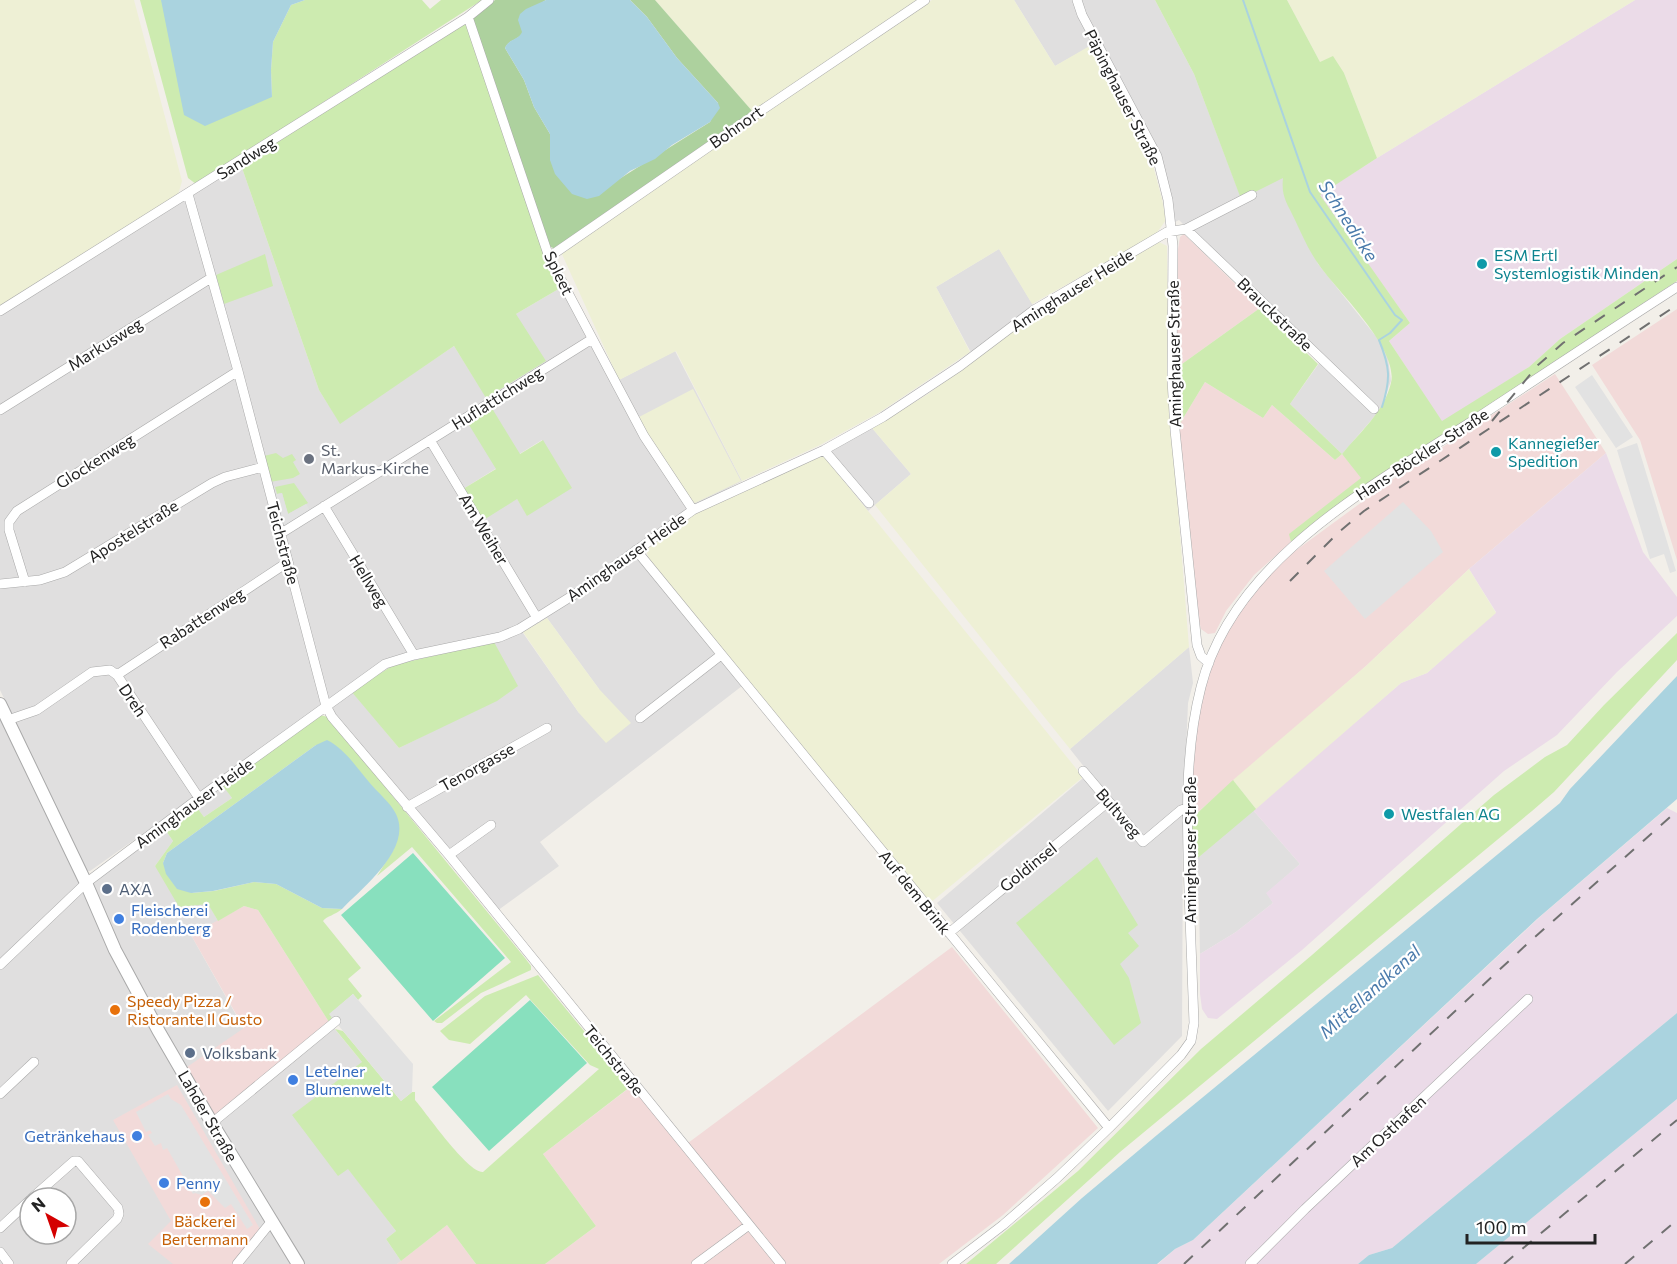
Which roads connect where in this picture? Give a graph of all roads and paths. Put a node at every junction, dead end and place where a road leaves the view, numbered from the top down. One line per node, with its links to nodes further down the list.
1 (489, 0): 4 (street, Sandweg)
2 (926, 0): 9 (street, Bohnort)
3 (1077, 0): 8 (street, Päpinghauser Straße)
4 (468, 17): 5 (street, Sandweg); 9 (street, Spleet)
5 (188, 194): 10 (street, Teichstraße); 12 (street, Sandweg)
6 (1252, 195): 7 (street)
7 (1186, 229): 8 (street); 15 (street, Brauckstraße)
8 (1172, 231): 18 (street, Aminghauser Heide); 31 (street, Aminghauser Straße)
9 (549, 257): 13 (street, Spleet)
10 (211, 278): 14 (street, Teichstraße); 16 (street, Markusweg)
11 (1677, 286): 31 (street, Hans-Böckler-Straße)
12 (0, 311)
13 (592, 339): 17 (street, Huflattichweg); 22 (street, Spleet)
14 (238, 371): 19 (street, Teichstraße); 26 (street, Glockenweg)
15 (1374, 409)
16 (0, 410)
17 (430, 440): 21 (street, Huflattichweg); 28 (street, Am Weiher)
18 (824, 450): 20 (street); 22 (street, Aminghauser Heide)
19 (263, 467): 23 (street, Teichstraße); 26 (street, Apostelstraße)
20 (868, 503)
21 (324, 506): 23 (street, Huflattichweg); 30 (street, Hellweg)
22 (693, 510): 24 (street, Aminghauser Heide)
23 (280, 534): 25 (street, Teichstraße)
24 (636, 550): 28 (street, Aminghauser Heide); 29 (street, Auf dem Brink)
25 (288, 562): 32 (street, Rabattenweg); 34 (street, Teichstraße)
26 (25, 582): 27 (street, Apostelstraße)
27 (0, 584)
28 (537, 618): 30 (street, Aminghauser Heide)
29 (721, 655): 35 (street); 46 (street, Auf dem Brink)
30 (414, 656): 34 (street, Aminghauser Heide)
31 (1209, 663): 42 (street, Aminghauser Straße)
32 (117, 675): 36 (street, Dreh); 39 (street, Dreh)
33 (0, 706): 36 (street, Lahder Straße)
34 (326, 706): 39 (street, Aminghauser Heide); 41 (street, Teichstraße)
35 (640, 718)
36 (8, 720): 45 (street, Lahder Straße)
37 (547, 728): 41 (street, Tenorgasse)
38 (1083, 771): 40 (street, Bultweg)
39 (199, 798): 45 (street, Aminghauser Heide)
40 (1108, 802): 42 (street, Bultweg); 46 (street, Goldinsel)
41 (407, 807): 44 (street, Teichstraße)
42 (1187, 808): 53 (street, Aminghauser Straße)
43 (491, 825): 44 (street)
44 (449, 855): 57 (street, Teichstraße)
45 (86, 883): 47 (street, Aminghauser Heide); 52 (street, Lahder Straße)
46 (948, 933): 53 (street, Auf dem Brink)
47 (0, 965)
48 (1528, 999): 67 (street, Am Osthafen)
49 (336, 1022): 52 (street)
50 (34, 1062): 51 (street)
51 (0, 1094)
52 (212, 1123): 56 (street, Lahder Straße)
53 (1109, 1128): 66 (street, Aminghauser Straße)
54 (46, 1186): 61 (street)
55 (18, 1211): 58 (street)
56 (271, 1222): 62 (street); 63 (street, Lahder Straße)
57 (749, 1225): 64 (street); 65 (street, Teichstraße)
58 (0, 1228)
59 (0, 1252): 60 (street)
60 (9, 1264)
61 (71, 1264)
62 (237, 1264)
63 (298, 1264)
64 (696, 1264)
65 (781, 1264)
66 (952, 1264)
67 (1250, 1264)

